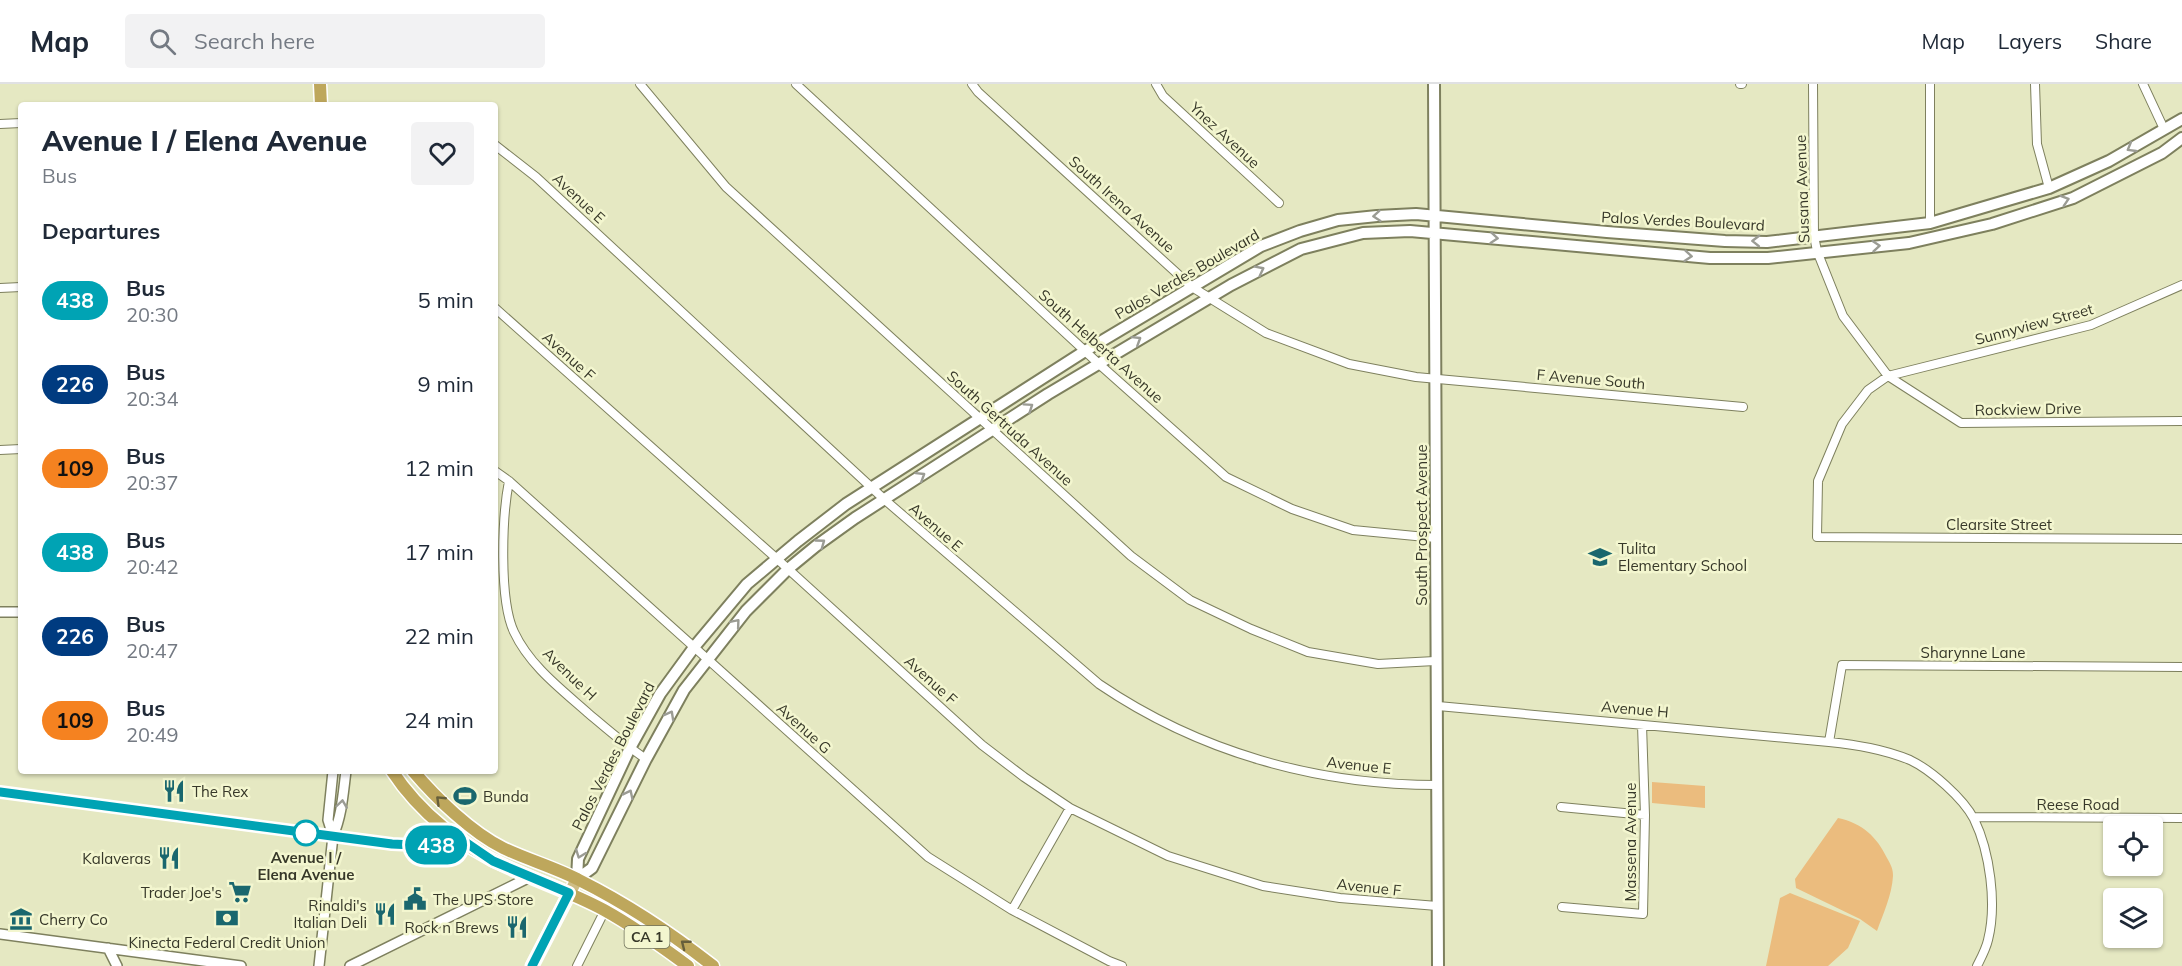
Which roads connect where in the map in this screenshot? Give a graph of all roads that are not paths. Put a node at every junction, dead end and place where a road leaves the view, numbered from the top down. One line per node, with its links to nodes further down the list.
1 (320, 84): 11 (highway)
2 (640, 84): 40 (street, South Gertruda Avenue)
3 (795, 84): 35 (street, South Helberta Avenue)
4 (972, 84): 31 (street, South Irena Avenue)
5 (1156, 84): 21 (street, Ynez Avenue)
6 (1434, 84): 23 (main road, South Prospect Avenue)
7 (1813, 84): 27 (street, Susana Avenue)
8 (1929, 84): 25 (street)
9 (2035, 84): 20 (street)
10 (2143, 84): 15 (street)
11 (321, 102)
12 (2182, 119): 15 (main road, Palos Verdes Boulevard)
13 (18, 123): 14 (street)
14 (0, 124)
15 (2164, 129): 18 (main road, Palos Verdes Boulevard, one-way to 18)
16 (2182, 138): 19 (main road, Palos Verdes Boulevard)
17 (498, 147): 47 (street, Avenue E)
18 (2109, 161): 19 (main road); 20 (main road, Palos Verdes Boulevard)
19 (2117, 175): 24 (main road, Palos Verdes Boulevard, one-way to 19)
20 (2049, 188): 22 (main road, Palos Verdes Boulevard)
21 (1279, 203)
22 (1992, 205): 24 (main road); 25 (main road, Palos Verdes Boulevard)
23 (1436, 216): 26 (main road, South Prospect Avenue); 27 (main road, Palos Verdes Boulevard, one-way to 23); 31 (main road, Palos Verdes Boulevard, one-way to 31)
24 (1998, 222): 28 (main road, Palos Verdes Boulevard, one-way to 24)
25 (1930, 223): 27 (main road, Palos Verdes Boulevard)
26 (1436, 232): 28 (main road, Palos Verdes Boulevard, one-way to 28); 33 (main road, Palos Verdes Boulevard, one-way to 26); 38 (main road, South Prospect Avenue)
27 (1814, 236): 28 (street, Susana Avenue)
28 (1817, 251): 37 (street, Susana Avenue)
29 (2182, 285): 37 (street, Sunnyview Street)
30 (18, 287): 32 (street)
31 (1192, 287): 33 (street, South Irena Avenue); 35 (main road, Palos Verdes Boulevard)
32 (0, 288)
33 (1208, 297): 36 (main road, Palos Verdes Boulevard, one-way to 33); 38 (street, South Irena Avenue)
34 (498, 311): 51 (street, Avenue F)
35 (1085, 351): 36 (street, South Helberta Avenue); 40 (main road, Palos Verdes Boulevard)
36 (1099, 364): 42 (main road, Palos Verdes Boulevard, one-way to 36); 49 (street, South Helberta Avenue)
37 (1888, 376): 41 (street, Rockview Drive); 50 (street, Clearsite Street)
38 (1436, 378): 39 (street, F Avenue South); 49 (main road, South Prospect Avenue)
39 (1743, 407)
40 (978, 418): 42 (street, South Gertruda Avenue); 47 (main road, Palos Verdes Boulevard)
41 (2182, 421)
42 (992, 431): 48 (main road, Palos Verdes Boulevard, one-way to 42); 57 (street, South Gertruda Avenue)
43 (18, 449): 44 (street)
44 (0, 450)
45 (498, 473): 46 (street, Avenue G)
46 (509, 482): 55 (street, Avenue G); 62 (street, Avenue H)
47 (872, 488): 48 (street, Avenue E); 51 (main road, Palos Verdes Boulevard)
48 (885, 500): 52 (main road, Palos Verdes Boulevard, one-way to 48); 68 (street, Avenue E)
49 (1436, 538): 57 (main road, South Prospect Avenue)
50 (2182, 538)
51 (777, 558): 52 (street, Avenue F); 55 (main road, Palos Verdes Boulevard)
52 (788, 569): 56 (main road, Palos Verdes Boulevard, one-way to 52); 71 (street, Avenue F)
53 (0, 612): 54 (street)
54 (18, 612)
55 (695, 646): 56 (street, Avenue G); 62 (main road, Palos Verdes Boulevard)
56 (707, 659): 63 (main road, Palos Verdes Boulevard, one-way to 56); 84 (street, Avenue G)
57 (1436, 661): 59 (main road, South Prospect Avenue)
58 (2182, 667): 61 (street, Sharynne Lane)
59 (1438, 706): 60 (street, Avenue H); 68 (main road, South Prospect Avenue)
60 (1642, 725): 61 (street, Avenue H); 72 (street, Massena Avenue)
61 (1829, 742): 73 (street, Avenue H)
62 (630, 748): 63 (street, Avenue H); 79 (main road, Palos Verdes Boulevard, one-way to 79)
63 (646, 759): 79 (main road, Palos Verdes Boulevard, one-way to 63)
64 (333, 774): 76 (street)
65 (346, 774): 76 (street, one-way to 65)
66 (394, 774): 75 (highway, CA 1)
67 (416, 774): 77 (highway, CA 1, one-way to 67)
68 (1437, 784): 81 (main road, South Prospect Avenue)
69 (0, 792): 76 (street)
70 (1561, 807): 72 (street)
71 (1070, 808): 81 (street, Avenue F); 84 (street)
72 (1645, 815): 82 (street, Massena Avenue)
73 (1973, 817): 74 (street, Reese Road); 97 (street, Avenue H)
74 (2182, 818)
75 (449, 831): 76 (street); 77 (highway); 78 (highway, CA 1)
76 (333, 836): 89 (street)
77 (492, 841): 79 (highway, CA 1)
78 (530, 877): 80 (highway, CA 1); 90 (street)
79 (578, 879): 80 (main road, Palos Verdes Boulevard); 94 (highway, CA 1, one-way to 79)
80 (569, 893): 83 (highway, CA 1); 91 (main road, Palos Verdes Boulevard)
81 (1437, 906): 96 (main road, South Prospect Avenue)
82 (1562, 907)
83 (605, 910): 92 (street); 93 (highway, CA 1)
84 (1012, 910): 95 (street, Avenue G)
85 (0, 934): 86 (street)
86 (108, 948): 87 (street); 88 (street)
87 (117, 966)
88 (241, 966)
89 (319, 966)
90 (351, 966)
91 (532, 966)
92 (577, 966)
93 (688, 966)
94 (713, 966)
95 (1122, 966)
96 (1438, 966)
97 (1977, 966)

